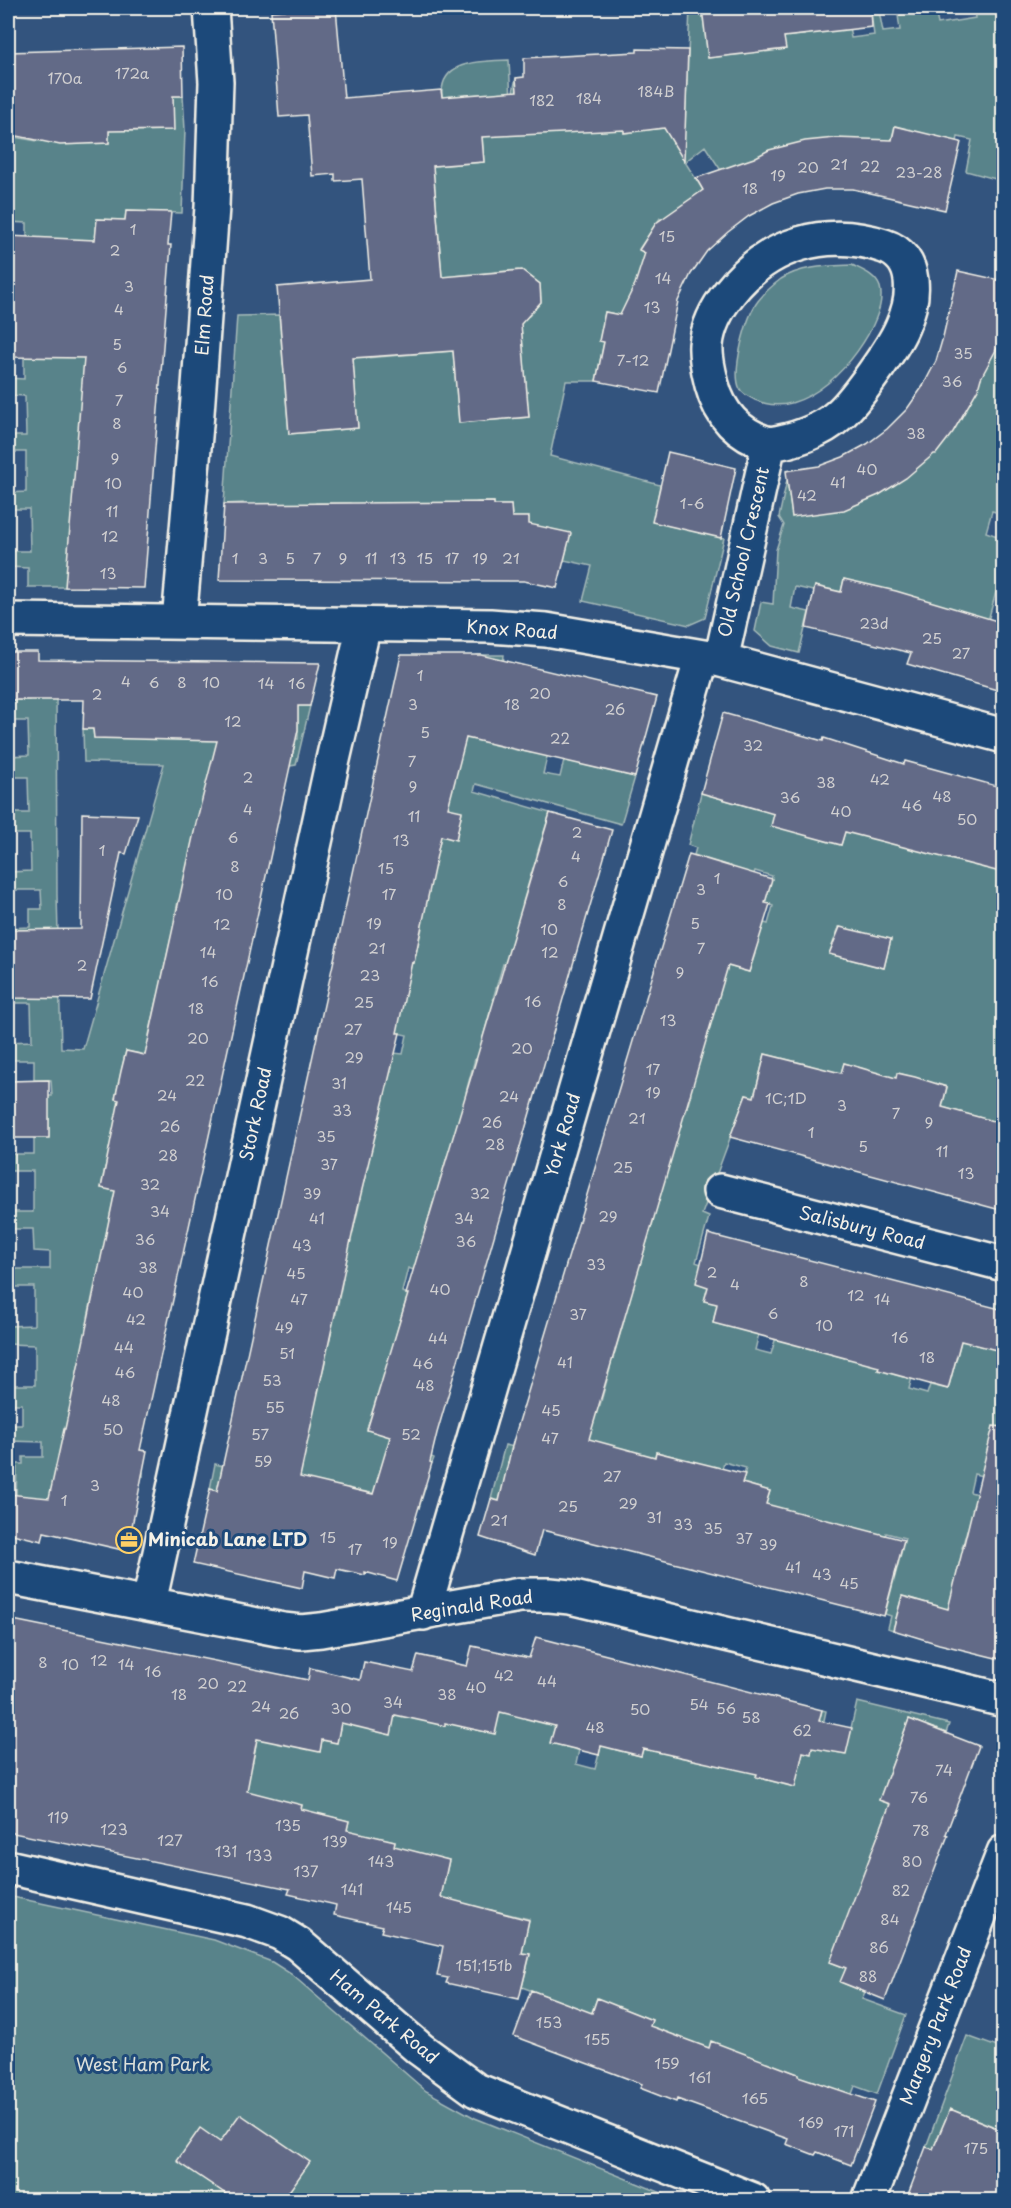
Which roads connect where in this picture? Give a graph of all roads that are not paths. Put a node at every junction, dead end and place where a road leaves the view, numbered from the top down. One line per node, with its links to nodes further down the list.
1 (211, 8): 4 (street, Elm Road)
2 (769, 444): 2 (street, Old School Crescent); 6 (street, Old School Crescent)
3 (8, 620): 4 (street, Knox Road)
4 (179, 622): 5 (street, Knox Road)
5 (364, 625): 6 (street, Knox Road); 11 (street, Stork Road)
6 (712, 659): 7 (street, Knox Road); 12 (street, York Road)
7 (1004, 736)
8 (720, 1191): 9 (street, Salisbury Road)
9 (1004, 1264)
10 (8, 1577): 11 (street, Reginald Road)
11 (149, 1603): 12 (street, Reginald Road)
12 (423, 1613): 13 (street, Reginald Road)
13 (1004, 1700)
14 (1004, 1852): 17 (street, Margery Park Road)
15 (8, 1867): 16 (street, Ham Park Road)
16 (753, 2200)
17 (869, 2200)

